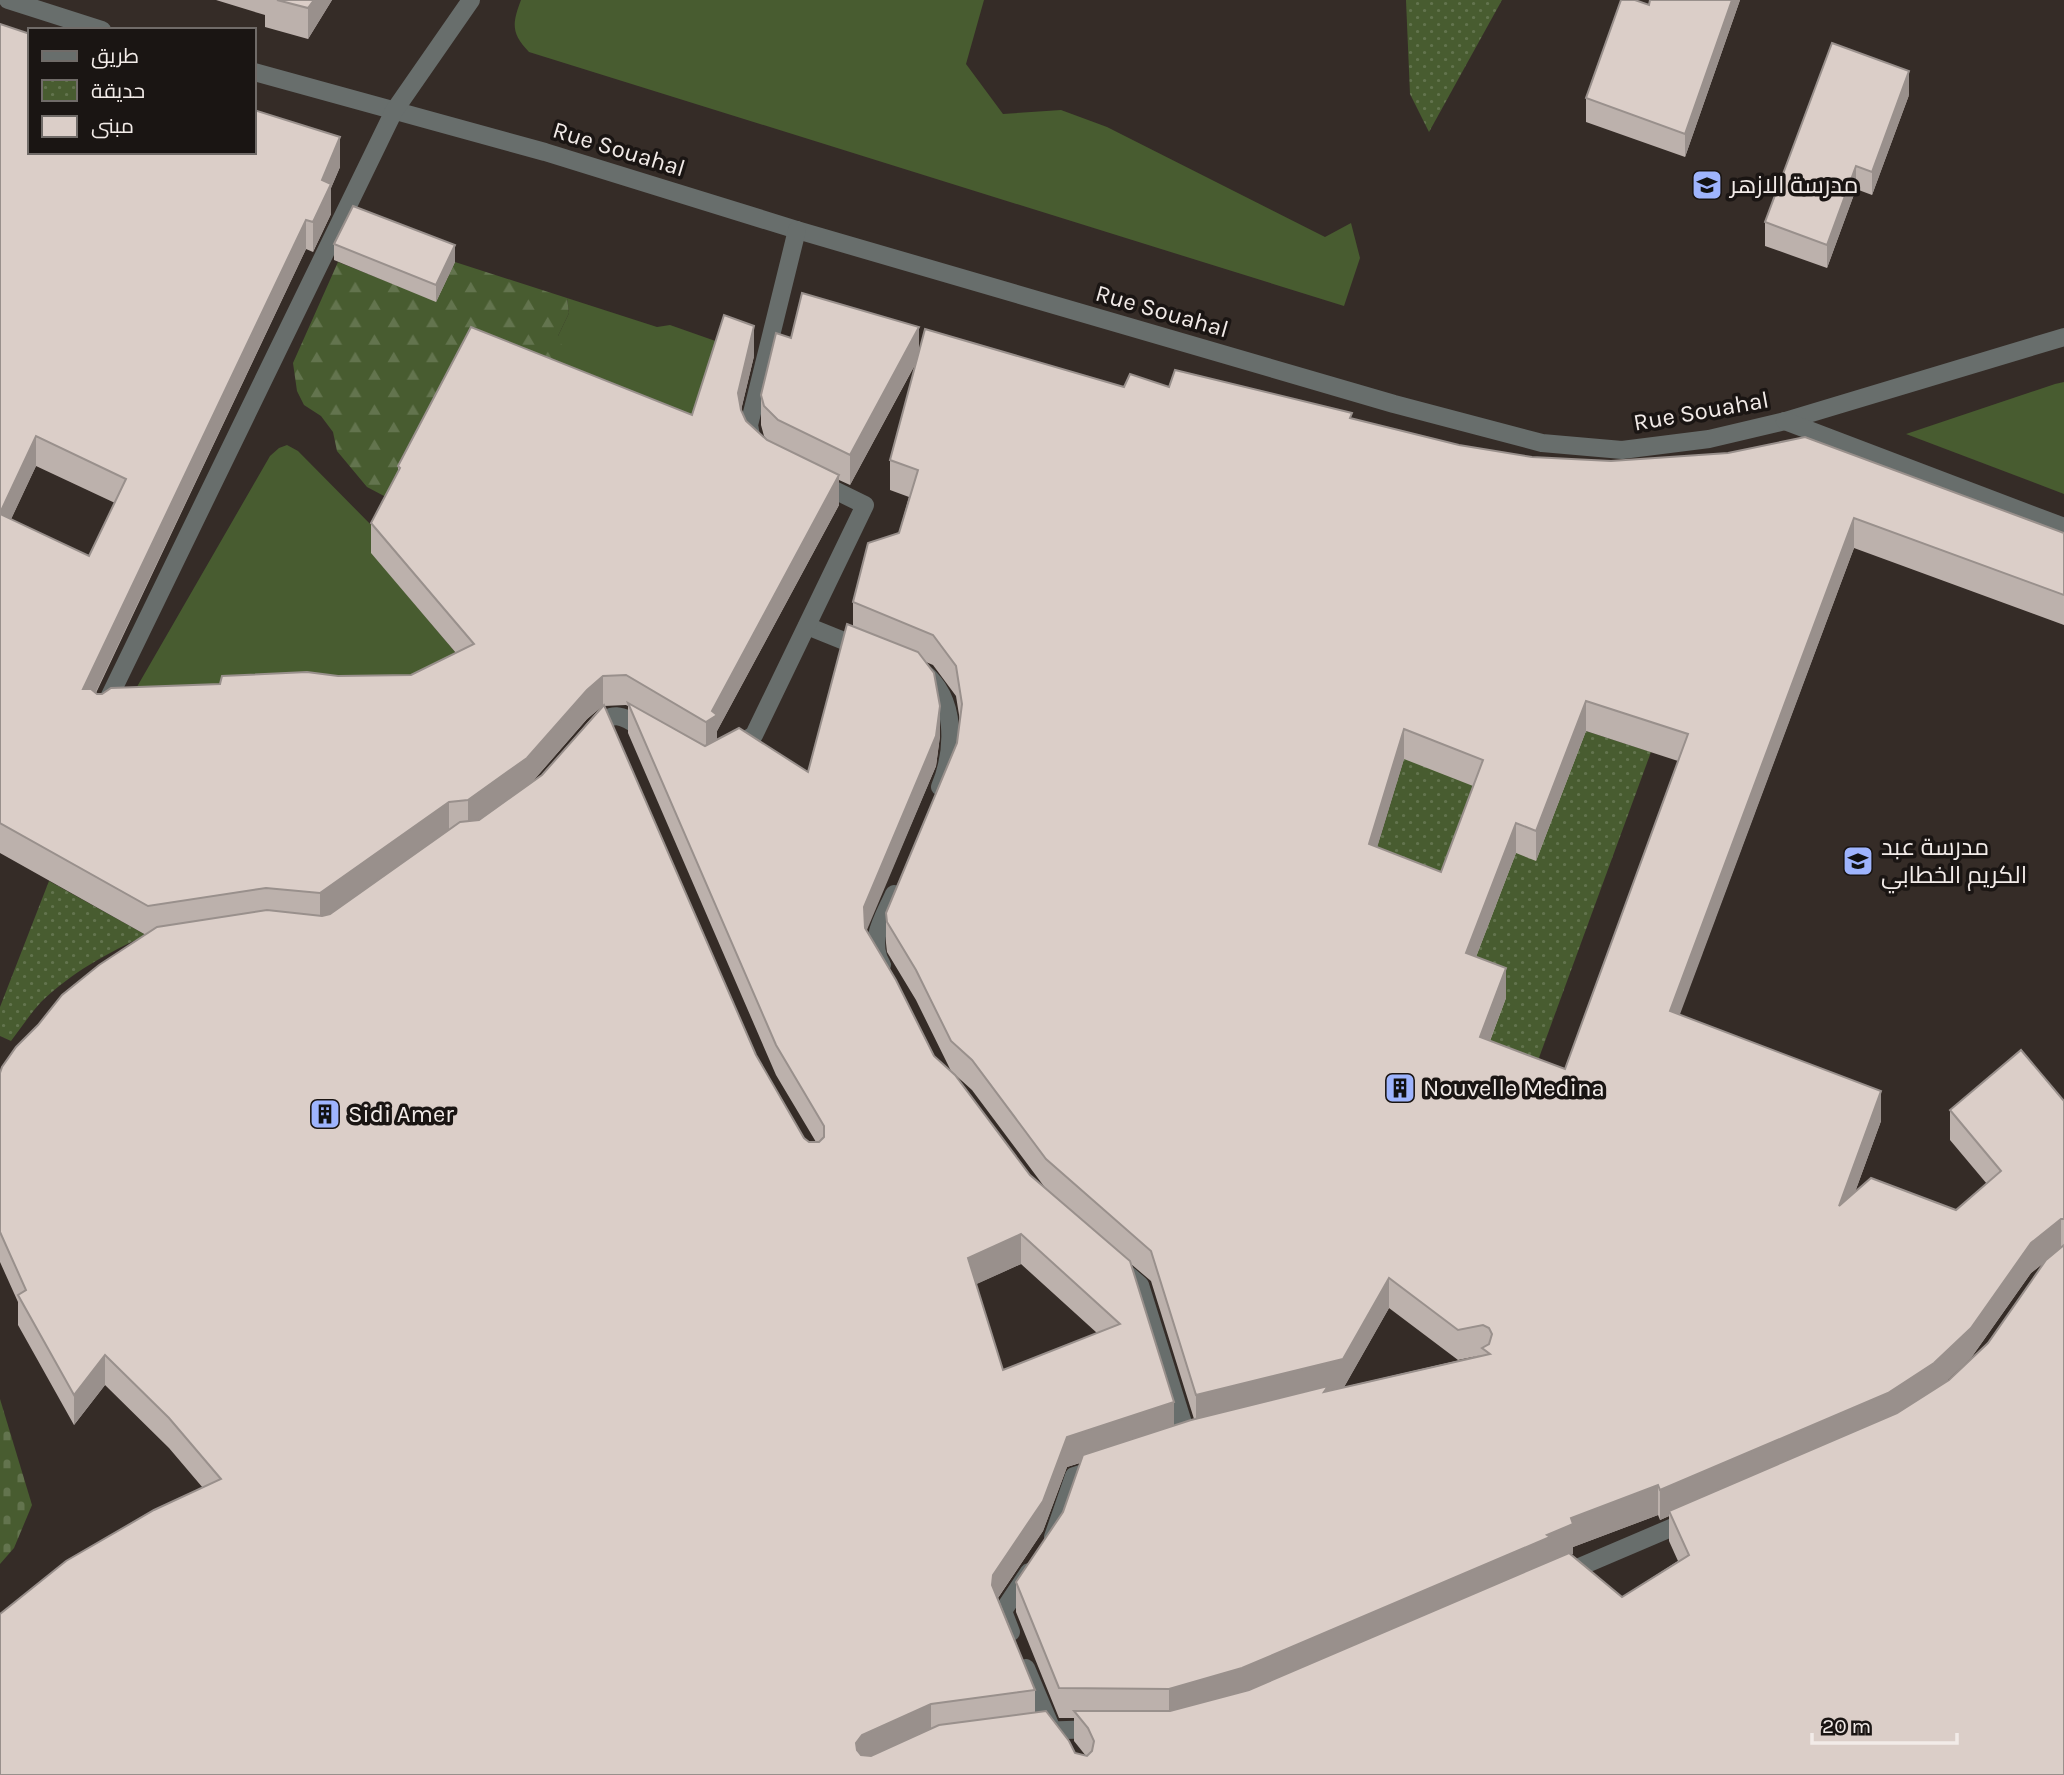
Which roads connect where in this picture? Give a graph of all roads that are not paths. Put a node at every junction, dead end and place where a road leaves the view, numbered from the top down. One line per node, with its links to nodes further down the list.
1 (8, 0): 3 (street)
2 (471, 0): 5 (street)
3 (96, 28)
4 (256, 73): 5 (street, Rue Souahal)
5 (394, 111): 6 (street, Rue Souahal); 15 (street)
6 (797, 230): 8 (street, Rue Souahal); 9 (street)
7 (2064, 337): 8 (street, Rue Souahal)
8 (1785, 421): 11 (street)
9 (772, 460)
10 (807, 477): 12 (street)
11 (2064, 527)
12 (807, 626): 13 (street); 18 (street)
13 (878, 654)
14 (902, 663): 19 (street)
15 (101, 713)
16 (663, 740): 17 (street)
17 (578, 747)
18 (716, 759)
19 (932, 806)
20 (900, 879): 21 (street)
21 (888, 975)
22 (1109, 1259): 23 (street)
23 (1188, 1439)
24 (1112, 1464): 27 (street)
25 (1703, 1514): 26 (street)
26 (1551, 1579)
27 (1051, 1729): 28 (street); 29 (street); 30 (street)
28 (1117, 1729)
29 (1025, 1732)
30 (1065, 1747)

